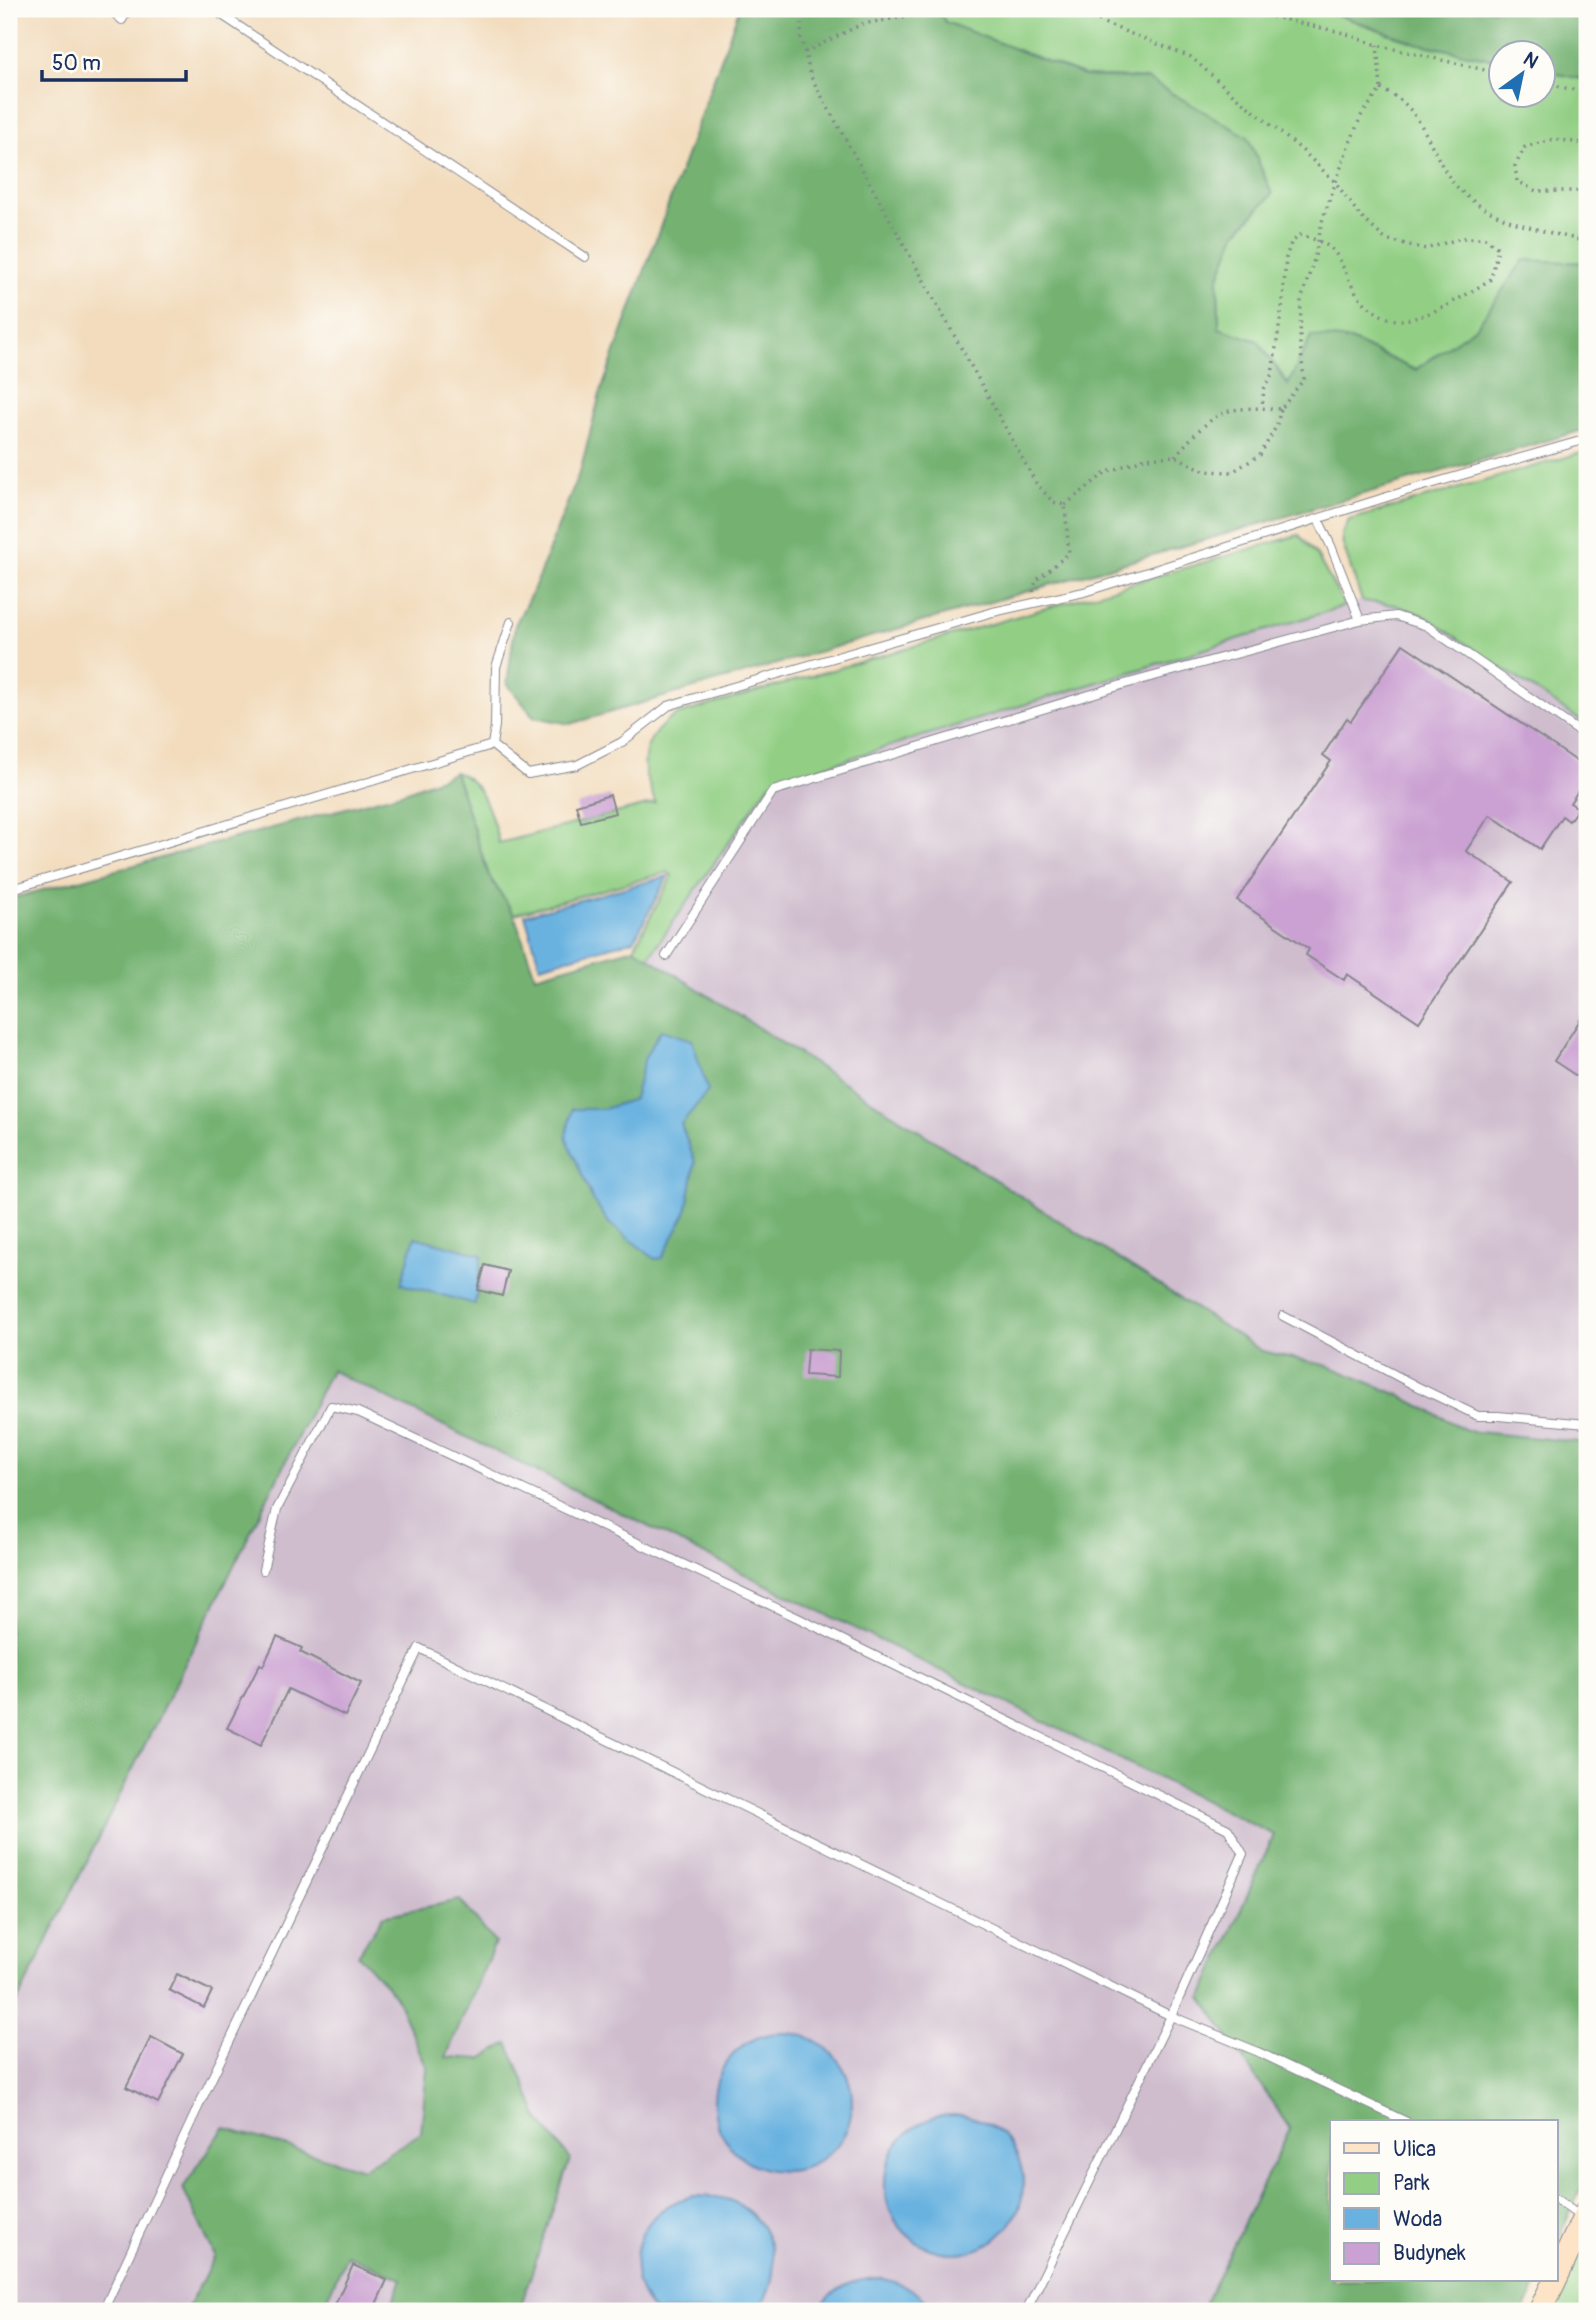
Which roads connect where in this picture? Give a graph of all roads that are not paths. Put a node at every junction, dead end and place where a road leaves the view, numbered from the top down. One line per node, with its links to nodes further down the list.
1 (110, 9): 2 (lane)
2 (128, 9)
3 (213, 9): 4 (lane)
4 (585, 257)
5 (1587, 439): 6 (lane)
6 (1318, 519): 7 (lane); 10 (lane)
7 (1360, 620): 9 (lane); 12 (lane)
8 (511, 622): 10 (lane)
9 (1587, 737)
10 (492, 745): 11 (lane)
11 (9, 890)
12 (666, 956)
13 (1283, 1316): 14 (lane)
14 (1587, 1424)
15 (263, 1570): 16 (lane)
16 (1171, 2016): 17 (lane); 22 (lane); 23 (lane)
17 (1403, 2120)
18 (1558, 2200): 19 (lane)
19 (1585, 2215): 20 (street)
20 (1558, 2273)
21 (1554, 2282): 24 (street)
22 (103, 2311)
23 (1026, 2311)
24 (1540, 2311)

